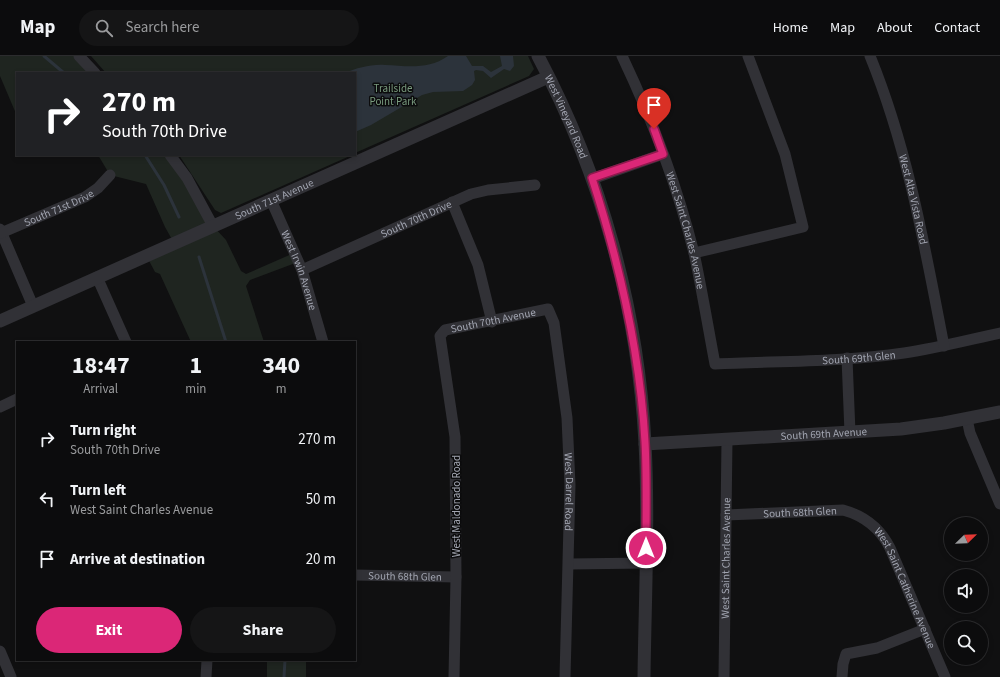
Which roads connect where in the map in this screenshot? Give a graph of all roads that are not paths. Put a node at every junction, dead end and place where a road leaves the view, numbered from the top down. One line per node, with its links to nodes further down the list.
1 (79, 56): 6 (street)
2 (538, 56): 7 (street, West Vineyard Road)
3 (622, 56): 8 (street, West Saint Charles Avenue)
4 (748, 56): 17 (street)
5 (870, 56): 28 (street, West Alta Vista Road)
6 (94, 72)
7 (548, 77): 11 (street, West Vineyard Road); 13 (street, South 71st Avenue)
8 (663, 154): 11 (street); 17 (street, West Saint Charles Avenue)
9 (171, 156): 15 (street)
10 (110, 175): 16 (street, South 71st Drive)
11 (592, 178): 37 (street, West Vineyard Road)
12 (535, 185): 14 (street, South 70th Drive)
13 (272, 200): 15 (street, South 71st Avenue); 18 (street, West Irwin Avenue)
14 (452, 202): 18 (street, South 70th Drive); 23 (street)
15 (213, 226): 19 (street, South 71st Avenue)
16 (1, 231): 20 (street)
17 (694, 253): 30 (street, West Saint Charles Avenue)
18 (302, 270): 27 (street, West Irwin Avenue)
19 (97, 277): 20 (street, South 71st Avenue); 26 (street)
20 (33, 306): 22 (street, South 71st Avenue)
21 (548, 309): 23 (street, South 70th Avenue); 42 (street, West Darrel Road)
22 (0, 321)
23 (492, 322): 25 (street, South 70th Avenue)
24 (1000, 333): 28 (street, South 69th Glen)
25 (440, 336): 44 (street, West Maldonado Road)
26 (126, 341)
27 (323, 341)
28 (944, 346): 29 (street, South 69th Glen)
29 (847, 358): 30 (street, South 69th Glen); 35 (street)
30 (715, 364)
31 (16, 399): 32 (street)
32 (0, 406)
33 (1000, 412): 34 (street, South 69th Avenue)
34 (967, 419): 35 (street, South 69th Avenue); 38 (street)
35 (850, 433): 36 (street, South 69th Avenue)
36 (727, 440): 37 (street, South 69th Avenue); 39 (street, West Saint Charles Avenue)
37 (645, 444): 41 (street, West Vineyard Road)
38 (1000, 504)
39 (726, 515): 40 (street, South 68th Glen); 53 (street, West Saint Charles Avenue)
40 (871, 523): 45 (street, West Saint Catherine Avenue)
41 (646, 563): 42 (street); 52 (street, West Vineyard Road)
42 (569, 564): 51 (street, West Darrel Road)
43 (356, 575): 44 (street, South 68th Glen)
44 (456, 577): 50 (street, West Maldonado Road)
45 (925, 628): 54 (street); 55 (street, West Saint Catherine Avenue)
46 (0, 651): 48 (street)
47 (207, 661): 49 (street)
48 (11, 677)
49 (206, 677)
50 (454, 677)
51 (565, 677)
52 (644, 677)
53 (724, 677)
54 (842, 677)
55 (946, 677)

